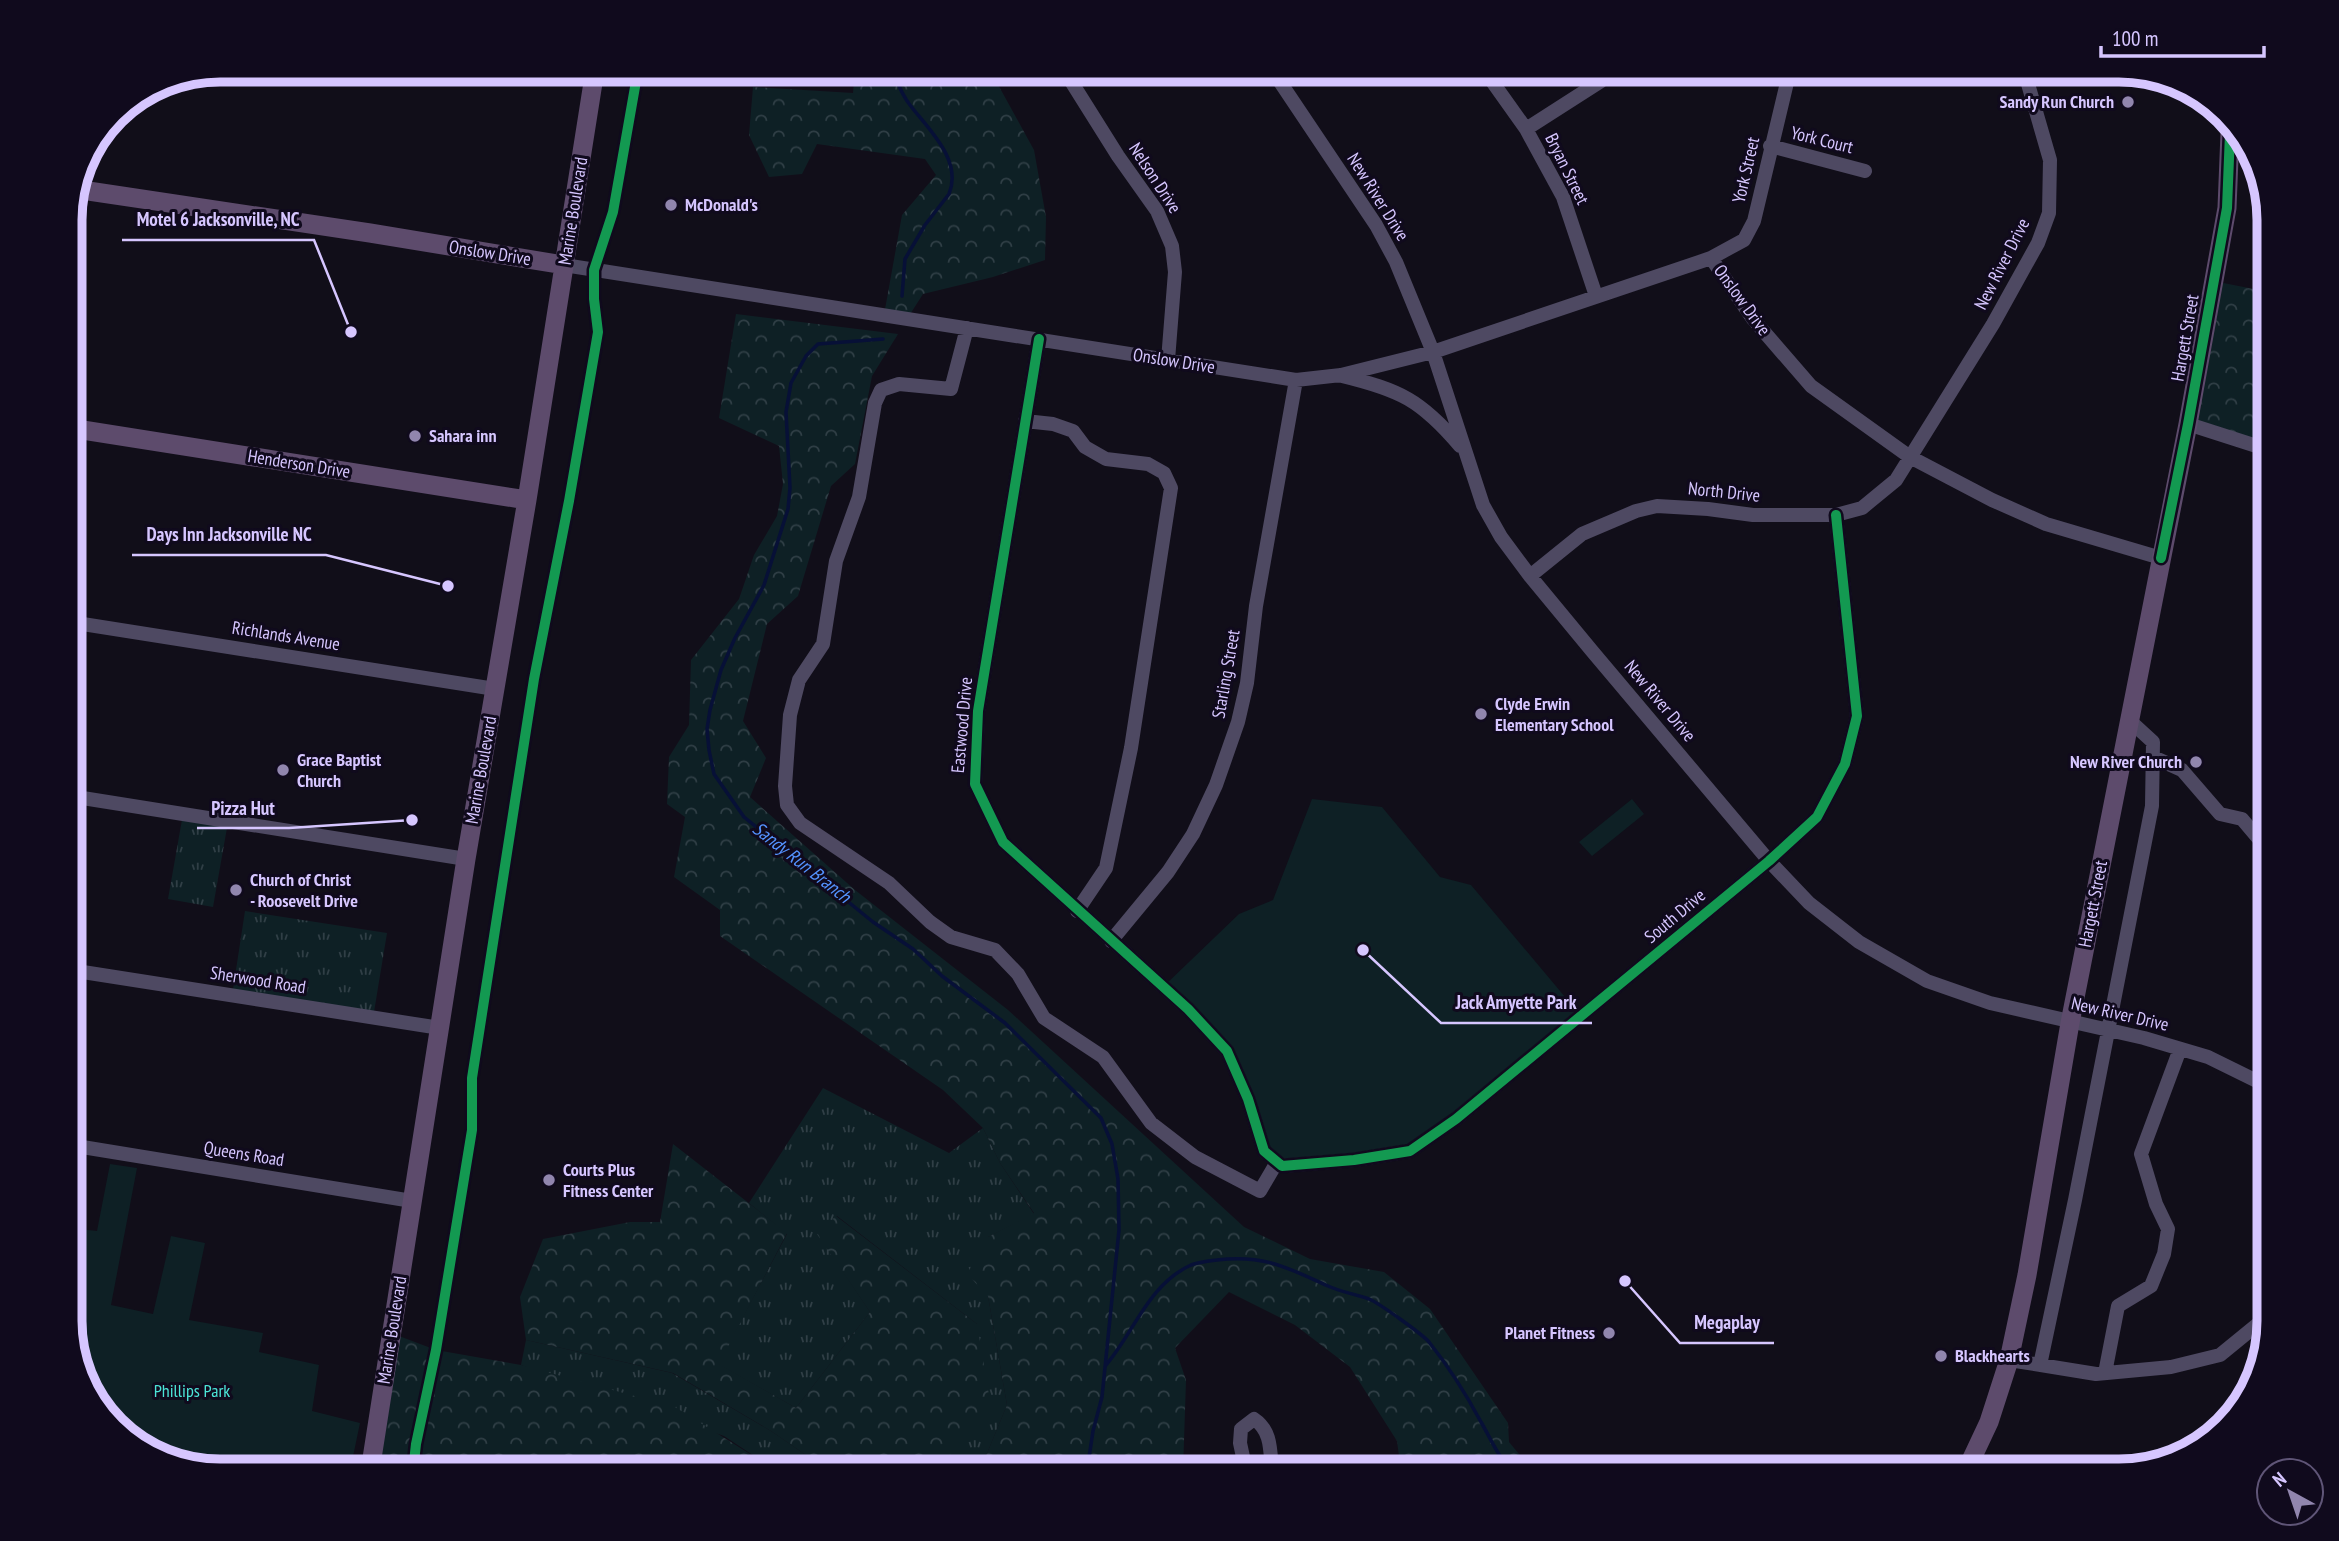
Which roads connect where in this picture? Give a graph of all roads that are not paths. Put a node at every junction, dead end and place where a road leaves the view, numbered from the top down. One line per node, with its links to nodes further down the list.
1 (1280, 82): 18 (street, New River Drive)
2 (1492, 82): 8 (street, Bryan Street)
3 (1599, 82): 8 (street)
4 (1787, 82): 10 (street, York Street)
5 (2027, 82): 27 (street, New River Drive)
6 (593, 83): 14 (main road, Marine Boulevard)
7 (1072, 83): 19 (street, Nelson Drive)
8 (1526, 129): 15 (street, Bryan Street)
9 (2231, 140): 23 (main road, Hargett Street)
10 (1770, 146): 11 (street, York Court); 13 (street, York Street)
11 (1865, 171)
12 (86, 191): 14 (main road, Onslow Drive)
13 (1710, 258): 15 (street, Onslow Drive); 27 (street, Onslow Drive)
14 (564, 265): 16 (street, Onslow Drive); 28 (main road, Marine Boulevard)
15 (1596, 296): 18 (street, Onslow Drive)
16 (967, 328): 17 (street, Onslow Drive); 49 (street)
17 (1039, 340): 19 (street, Onslow Drive); 22 (street, Eastwood Drive)
18 (1433, 352): 20 (street, Onslow Drive); 26 (street, New River Drive)
19 (1168, 360): 21 (street, Onslow Drive)
20 (1341, 375): 21 (street, Onslow Drive); 26 (street)
21 (1296, 380): 41 (street, Starling Street)
22 (1025, 421): 40 (street, Eastwood Drive); 40 (street)
23 (2188, 424): 25 (street); 30 (main road, Hargett Street)
24 (83, 430): 28 (main road, Henderson Drive)
25 (2257, 446)
26 (1466, 454): 31 (street, New River Drive)
27 (1910, 457): 29 (street, North Drive); 30 (street, Onslow Drive)
28 (527, 499): 33 (main road, Marine Boulevard)
29 (1836, 515): 31 (street, North Drive); 39 (street, South Drive)
30 (2161, 558): 34 (main road, Hargett Street)
31 (1530, 576): 39 (street, New River Drive)
32 (83, 624): 33 (street, Richlands Avenue)
33 (495, 689): 38 (main road, Marine Boulevard)
34 (2129, 720): 35 (street); 43 (main road, Hargett Street)
35 (2153, 757): 37 (street); 45 (street)
36 (83, 798): 38 (street)
37 (2257, 837)
38 (466, 859): 44 (main road, Marine Boulevard)
39 (1769, 861): 43 (street, New River Drive); 49 (street, South Drive)
40 (1077, 911): 41 (street, Eastwood Drive)
41 (1111, 941): 49 (street, Eastwood Drive)
42 (83, 972): 44 (street, Sherwood Road)
43 (2070, 1023): 45 (street, New River Drive); 52 (main road, Hargett Street)
44 (440, 1028): 50 (main road, Marine Boulevard)
45 (2107, 1031): 46 (street, New River Drive); 53 (street)
46 (2180, 1049): 47 (street, New River Drive); 54 (street)
47 (2257, 1081)
48 (83, 1147): 50 (street, Queens Road)
49 (1279, 1164)
50 (412, 1200): 55 (main road, Marine Boulevard)
51 (2257, 1325): 54 (street)
52 (2009, 1360): 53 (street); 58 (main road, Hargett Street)
53 (2040, 1365): 54 (street)
54 (2105, 1373)
55 (371, 1459)
56 (1243, 1459): 57 (street)
57 (1271, 1459)
58 (1972, 1459)

